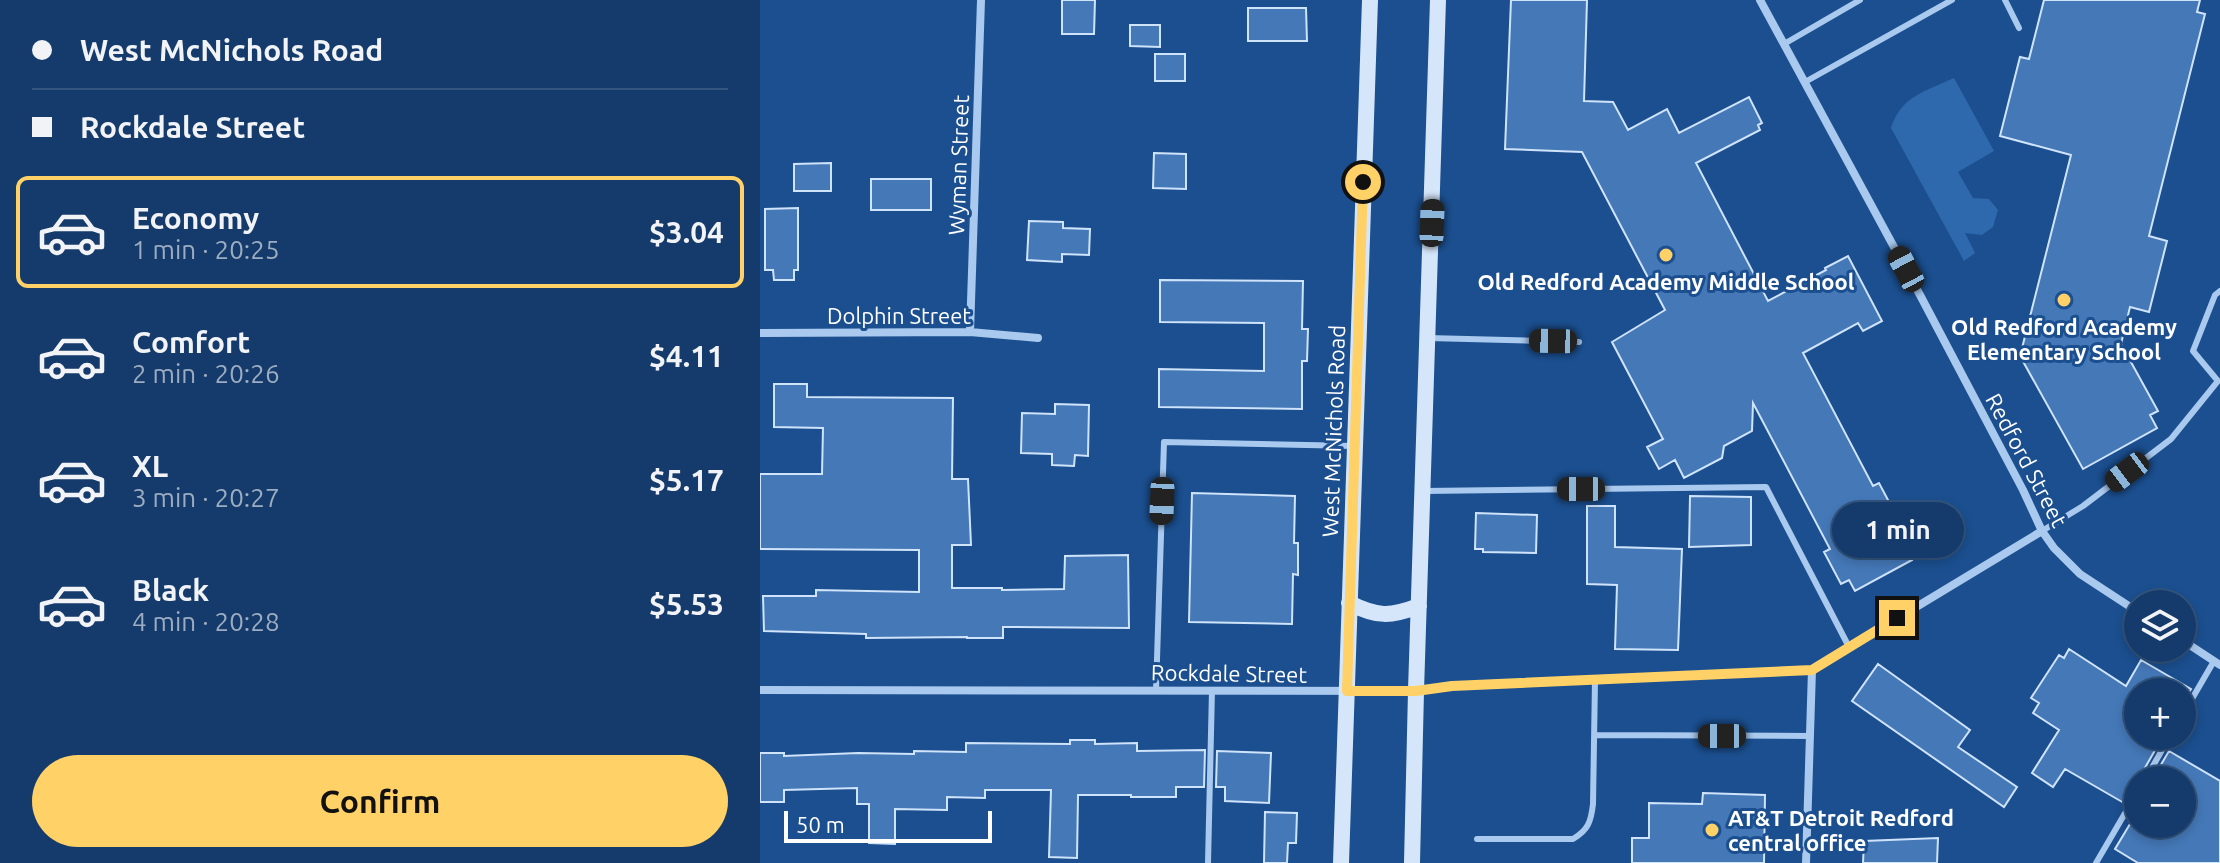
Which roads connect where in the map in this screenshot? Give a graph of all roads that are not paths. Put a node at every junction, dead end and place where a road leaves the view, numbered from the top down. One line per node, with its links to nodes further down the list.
1 (981, 0): 12 (street, Wyman Street)
2 (1370, 0): 18 (main road, West McNichols Road)
3 (1438, 0): 15 (main road)
4 (1760, 0): 9 (street, Redford Street)
5 (1860, 0): 9 (lane)
6 (1952, 0): 10 (lane)
7 (2005, 0): 8 (lane)
8 (2019, 28)
9 (1784, 44): 10 (street, Redford Street)
10 (1805, 82): 20 (street, Redford Street)
11 (2220, 291): 17 (lane)
12 (970, 332): 13 (street, Dolphin Street); 14 (street, Dolphin Street)
13 (760, 333)
14 (1038, 338)
15 (1428, 338): 16 (lane); 19 (main road)
16 (1579, 342)
17 (2219, 381): 20 (lane)
18 (1355, 446): 21 (main road, West McNichols Road); 30 (lane)
19 (1423, 491): 23 (main road); 24 (lane)
20 (2042, 531): 22 (street, Redford Street); 24 (street, Rockdale Street)
21 (1349, 603): 23 (main road); 32 (main road, West McNichols Road)
22 (2124, 603)
23 (1419, 606): 33 (main road)
24 (1849, 647): 27 (street, Rockdale Street)
25 (2196, 649): 26 (street)
26 (2217, 663): 34 (lane)
27 (1812, 670): 28 (street, Rockdale Street); 36 (street)
28 (1595, 680): 33 (street, Rockdale Street); 35 (lane)
29 (760, 690): 30 (street, Rockdale Street)
30 (1156, 690): 31 (street, Rockdale Street)
31 (1212, 690): 32 (street, Rockdale Street); 39 (lane)
32 (1347, 691): 33 (street, Rockdale Street); 40 (main road, West McNichols Road)
33 (1416, 691): 41 (main road)
34 (2196, 695)
35 (1595, 735): 36 (lane); 38 (lane)
36 (1810, 736): 42 (street)
37 (2124, 815): 43 (lane)
38 (1477, 839)
39 (1208, 863)
40 (1341, 863)
41 (1412, 863)
42 (1806, 863)
43 (2096, 863)

